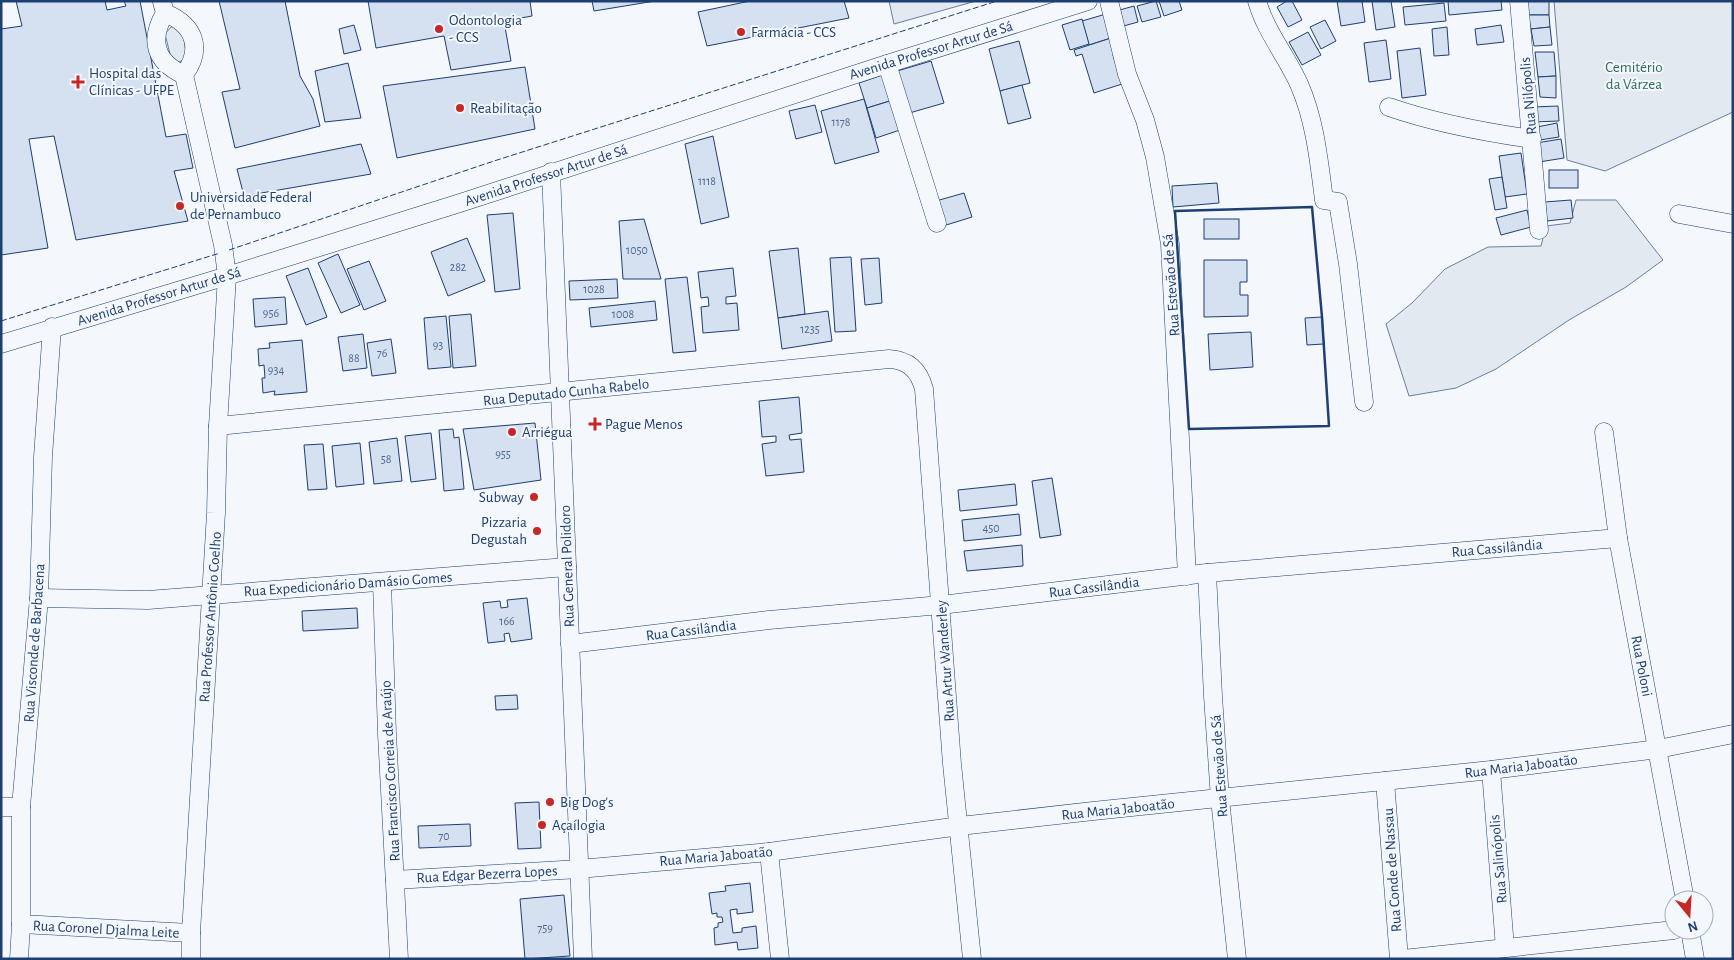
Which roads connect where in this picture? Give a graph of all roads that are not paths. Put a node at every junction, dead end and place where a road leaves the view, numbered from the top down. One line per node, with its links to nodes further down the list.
1 (1088, 1): 6 (street, Avenida Professor Artur de Sá)
2 (1109, 1): 26 (street, Rua Estevão de Sá)
3 (1257, 1): 20 (street)
4 (1519, 1): 9 (street, Rua Nilópolis)
5 (164, 7): 7 (street); 7 (street)
6 (887, 64): 10 (street, Avenida Professor Artur de Sá); 12 (street)
7 (184, 75): 15 (street, Rua Professor Antônio Coelho)
8 (1389, 108): 9 (street)
9 (1532, 139): 14 (street, Rua Nilópolis)
10 (551, 172): 15 (street, Avenida Professor Artur de Sá); 19 (street, Rua General Polidoro)
11 (1679, 214): 13 (street)
12 (937, 223)
13 (1733, 224)
14 (1540, 230)
15 (227, 276): 16 (street, Avenida Professor Artur de Sá); 21 (street, Rua Professor Antônio Coelho)
16 (52, 327): 17 (street, Avenida Professor Artur de Sá); 29 (street, Rua Visconde de Barbacena)
17 (1, 344)
18 (912, 366): 19 (street, Rua Deputado Cunha Rabelo); 30 (street, Rua Artur Wanderley)
19 (559, 393): 21 (street, Rua Deputado Cunha Rabelo); 24 (street, Rua General Polidoro)
20 (1364, 402)
21 (218, 426): 28 (street, Rua Professor Antônio Coelho)
22 (1604, 432): 23 (street, Rua Poloni)
23 (1618, 538): 25 (street, Rua Cassilândia); 33 (street, Rua Poloni)
24 (567, 567): 27 (street, Rua Expedicionário Damásio Gomes); 31 (street, Rua General Polidoro)
25 (1208, 573): 26 (street, Rua Cassilândia); 36 (street, Rua Estevão de Sá)
26 (1187, 576): 30 (street, Rua Cassilândia)
27 (382, 582): 28 (street, Rua Expedicionário Damásio Gomes); 42 (street, Rua Francisco Correia de Araújo)
28 (211, 594): 29 (street, Rua Expedicionário Damásio Gomes); 46 (street, Rua Professor Antônio Coelho)
29 (39, 598): 38 (street, Rua Visconde de Barbacena)
30 (941, 605): 31 (street, Rua Cassilândia); 39 (street, Rua Artur Wanderley)
31 (570, 644): 41 (street, Rua General Polidoro)
32 (1733, 734): 33 (street, Rua Maria Jaboatão)
33 (1658, 749): 34 (street, Rua Maria Jaboatão); 43 (street, Rua Poloni)
34 (1491, 770): 35 (street, Rua Maria Jaboatão); 48 (street, Rua Salinópolis)
35 (1385, 781): 36 (street, Rua Maria Jaboatão); 56 (street, Rua Conde de Nassau)
36 (1220, 799): 39 (street, Rua Maria Jaboatão); 55 (street, Rua Estevão de Sá)
37 (1, 807): 38 (street)
38 (21, 807): 44 (street, Rua Visconde de Barbacena)
39 (960, 826): 40 (street, Rua Maria Jaboatão); 54 (street, Rua Artur Wanderley)
40 (769, 852): 41 (street, Rua Maria Jaboatão); 53 (street)
41 (579, 869): 42 (street, Rua Edgar Bezerra Lopes); 52 (street, Rua General Polidoro)
42 (395, 880): 51 (street, Rua Francisco Correia de Araújo)
43 (1683, 890)
44 (21, 924): 46 (street, Rua Coronel Djalma Leite); 49 (street, Rua Visconde de Barbacena)
45 (1664, 931): 48 (street)
46 (191, 933): 50 (street, Rua Professor Antônio Coelho)
47 (1692, 940): 57 (street)
48 (1505, 948): 56 (street)
49 (19, 959)
50 (191, 959)
51 (399, 959)
52 (583, 959)
53 (780, 959)
54 (972, 959)
55 (1237, 959)
56 (1401, 959)
57 (1695, 959)

